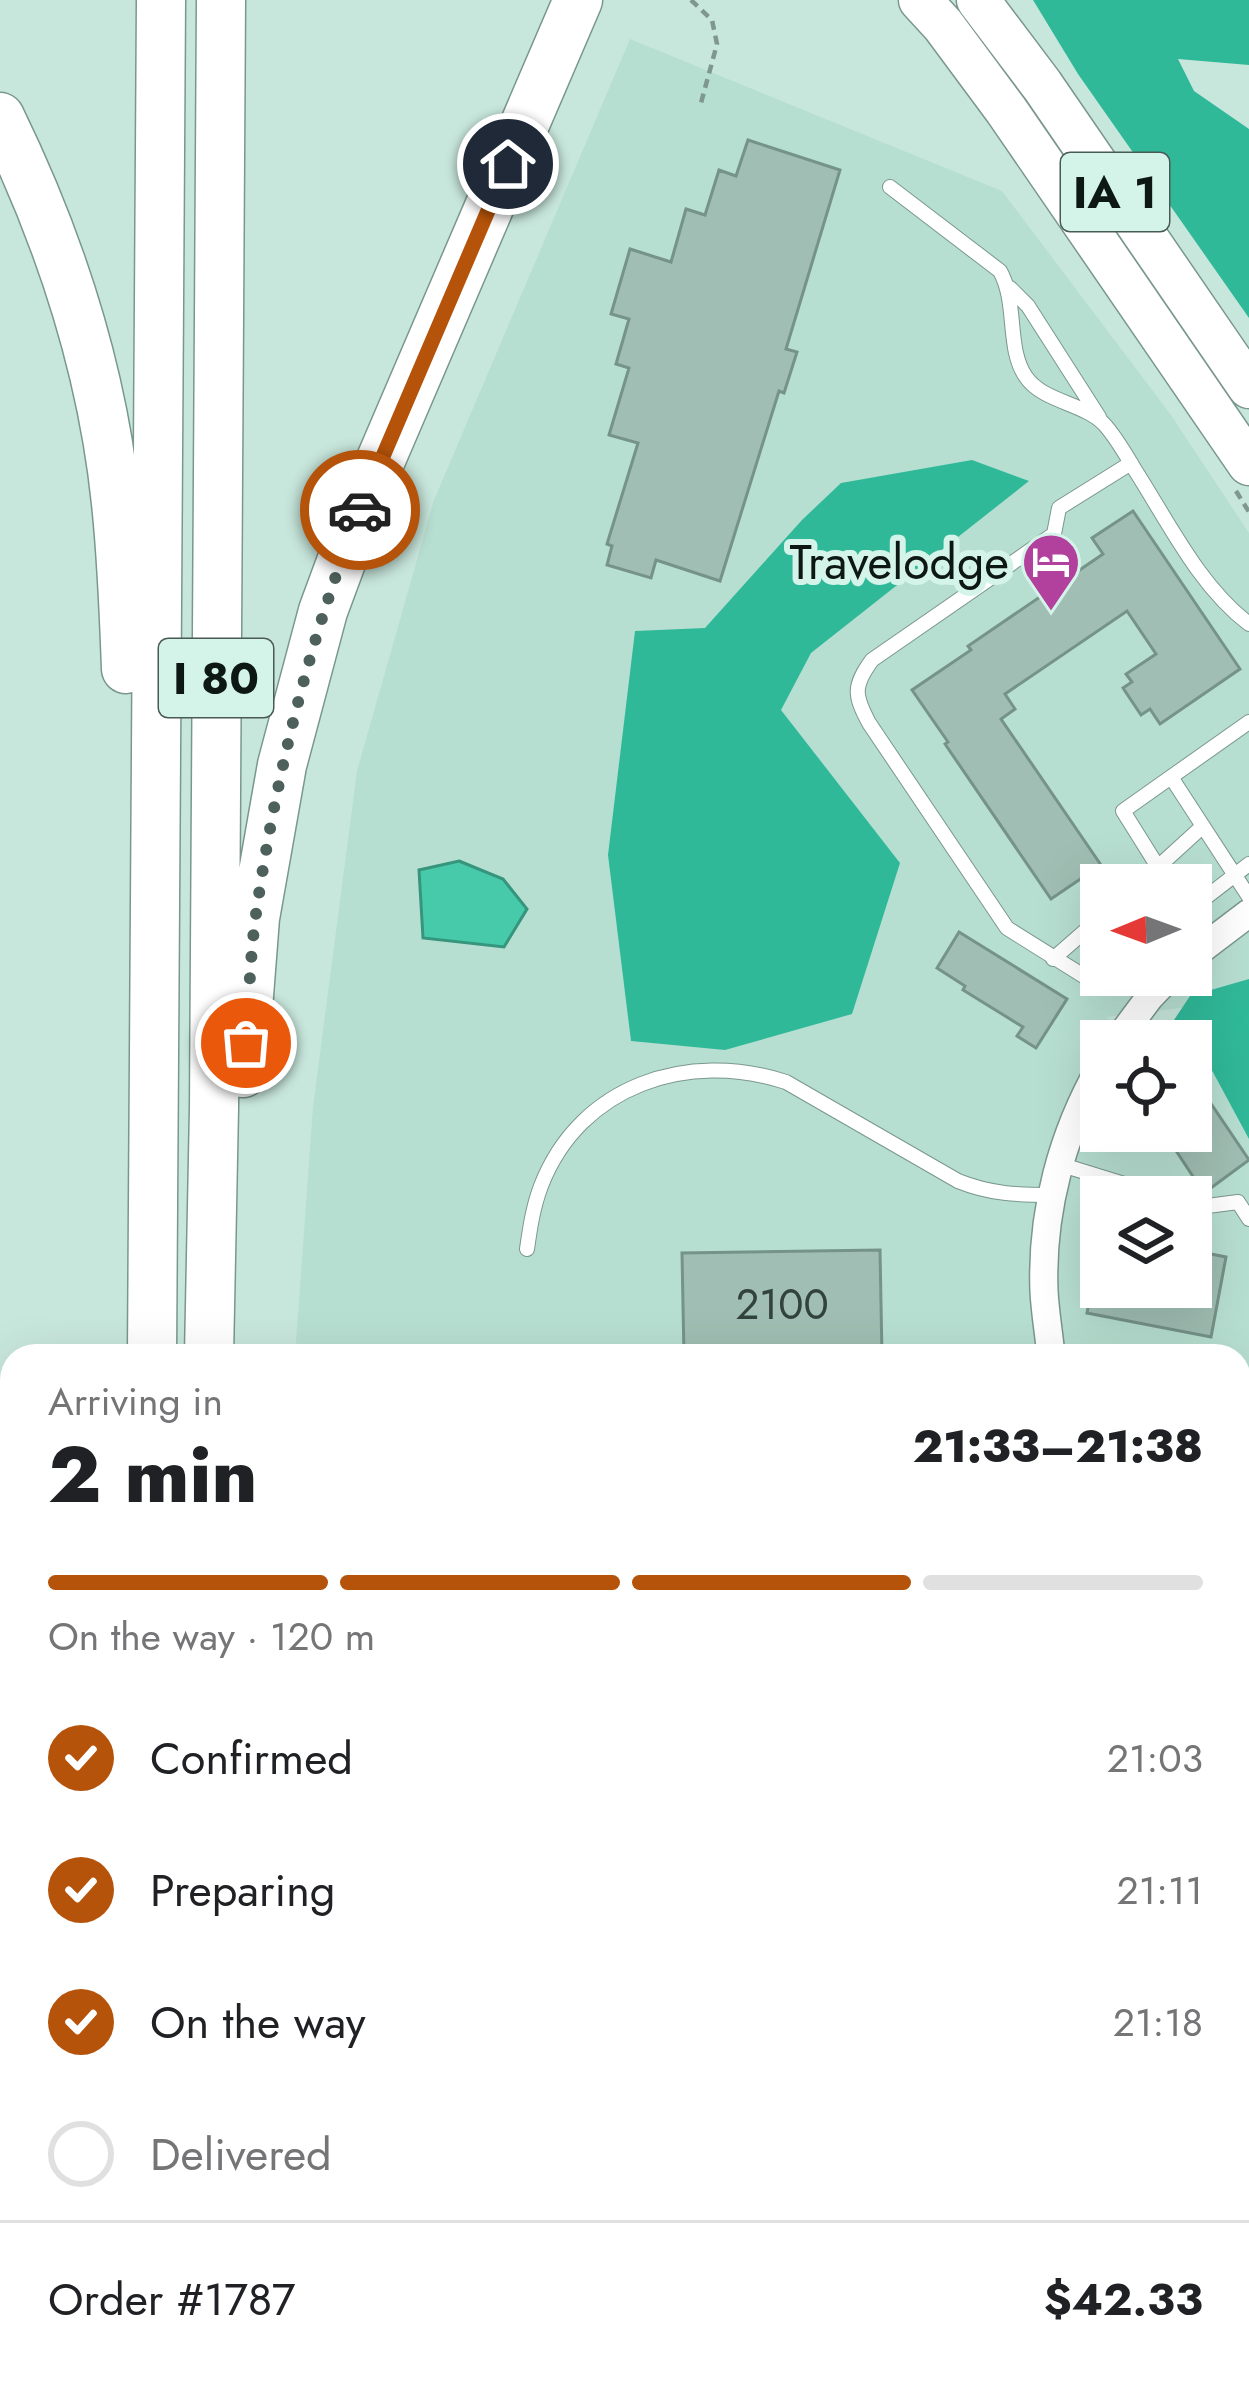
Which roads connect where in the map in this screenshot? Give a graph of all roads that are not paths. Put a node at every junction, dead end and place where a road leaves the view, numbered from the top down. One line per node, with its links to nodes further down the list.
1 (160, 0): 25 (highway, I 80)
2 (221, 0): 37 (highway, I 80)
3 (578, 0): 37 (highway)
4 (920, 0): 12 (main road, IA 1)
5 (978, 0): 9 (main road, IA 1)
6 (0, 117): 25 (highway)
7 (890, 187): 8 (lane)
8 (1008, 286): 10 (lane); 10 (lane)
9 (1249, 387)
10 (1102, 422): 11 (lane)
11 (1131, 463): 13 (lane); 27 (lane)
12 (1249, 464)
13 (1249, 625)
14 (1249, 722): 15 (lane)
15 (1171, 777): 16 (lane); 18 (lane)
16 (1203, 826): 19 (lane); 20 (lane)
17 (1249, 863): 20 (lane)
18 (1156, 864)
19 (1161, 864)
20 (1235, 874): 21 (lane); 22 (lane)
21 (1212, 892)
22 (1249, 897)
23 (1249, 913): 26 (street)
24 (1080, 935): 27 (lane)
25 (155, 936): 39 (highway, I 80)
26 (1212, 941)
27 (1053, 959): 28 (lane)
28 (1080, 975)
29 (1151, 996): 30 (street)
30 (1133, 1020)
31 (1080, 1106): 32 (street)
32 (1059, 1164): 33 (lane); 34 (street)
33 (1098, 1176)
34 (1052, 1195): 38 (lane); 41 (street)
35 (1212, 1205): 36 (lane)
36 (1249, 1219)
37 (211, 1242): 40 (highway, I 80)
38 (527, 1249)
39 (152, 1344)
40 (209, 1344)
41 (1050, 1344)

